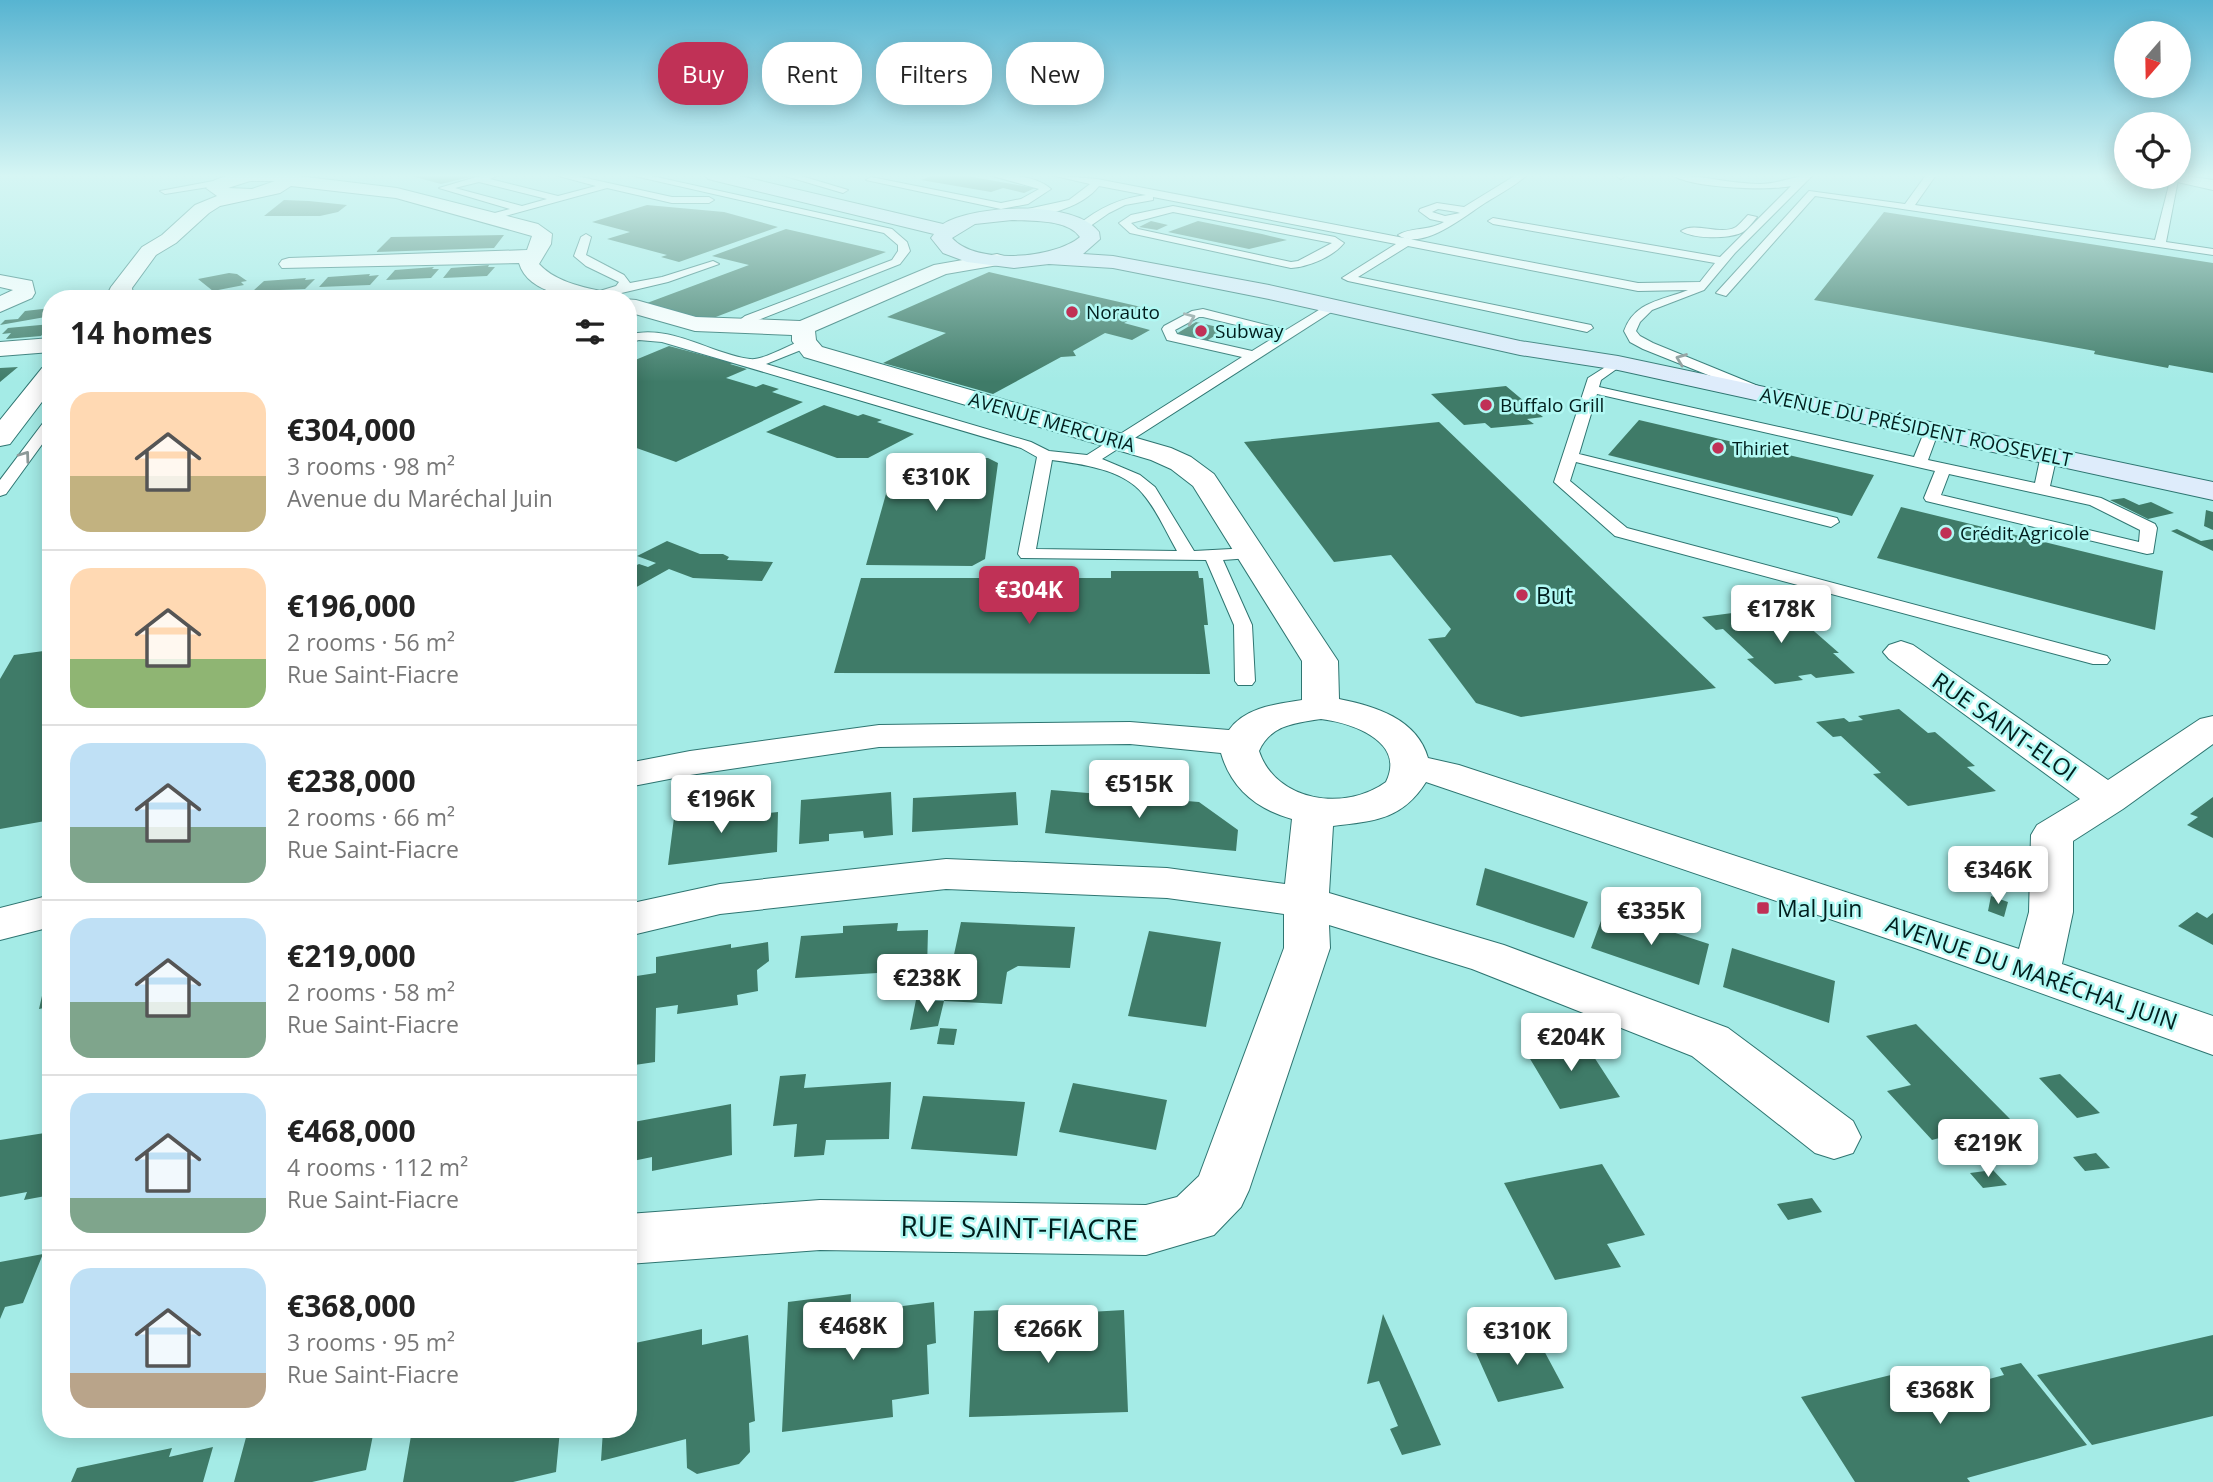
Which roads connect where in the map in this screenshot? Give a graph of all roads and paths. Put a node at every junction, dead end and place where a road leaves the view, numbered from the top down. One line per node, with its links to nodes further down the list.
1 (172, 244): 26 (street)
2 (541, 244): 17 (street)
3 (584, 244): 28 (lane)
4 (903, 244): 34 (lane)
5 (943, 244): 19 (main road)
6 (1079, 244): 18 (main road)
7 (1110, 244): 42 (main road, AVENUE DU PRÉSIDENT ROOSEVELT)
8 (1195, 244): 9 (lane)
9 (1338, 244)
10 (1403, 244): 35 (lane)
11 (1411, 244): 25 (lane)
12 (1626, 244): 21 (lane)
13 (1739, 244): 21 (lane)
14 (1766, 244): 30 (lane)
15 (2161, 244): 16 (lane)
16 (2213, 251)
17 (533, 256): 22 (street); 27 (street)
18 (1051, 258): 20 (main road, AVENUE DU PRÉSIDENT ROOSEVELT); 33 (main road, AVENUE DU PRÉSIDENT ROOSEVELT)
19 (947, 260): 20 (street); 37 (street)
20 (997, 260)
21 (1722, 261): 25 (lane)
22 (289, 264)
23 (713, 264): 29 (lane)
24 (0, 281): 31 (street)
25 (1703, 285): 47 (lane, one-way to 25)
26 (138, 290)
27 (588, 290)
28 (618, 290)
29 (635, 290)
30 (1722, 293)
31 (0, 305)
32 (637, 305): 34 (street)
33 (1332, 306): 36 (lane); 42 (main road, AVENUE DU PRÉSIDENT ROOSEVELT)
34 (737, 328): 37 (street)
35 (1587, 328)
36 (1289, 334): 41 (lane); 41 (lane, one-way to 36)
37 (804, 336): 43 (lane); 45 (street, AVENUE MERCURIA)
38 (637, 338): 43 (lane)
39 (42, 346): 40 (street)
40 (0, 349)
41 (1254, 356): 54 (lane)
42 (1618, 362): 46 (lane); 47 (main road, AVENUE DU PRÉSIDENT ROOSEVELT)
43 (753, 365): 48 (lane)
44 (42, 384): 49 (street)
45 (929, 386): 48 (lane); 54 (street, AVENUE MERCURIA)
46 (1591, 389): 56 (lane); 59 (lane)
47 (1767, 395): 51 (main road, AVENUE DU PRÉSIDENT ROOSEVELT)
48 (892, 406): 55 (lane)
49 (20, 412): 50 (lane); 53 (street)
50 (42, 421)
51 (1932, 430): 57 (main road, AVENUE DU PRÉSIDENT ROOSEVELT); 59 (lane)
52 (42, 434): 62 (lane, one-way to 52)
53 (0, 438)
54 (1120, 442): 58 (lane); 65 (street, AVENUE MERCURIA)
55 (1045, 455): 58 (lane); 67 (lane)
56 (1570, 456): 64 (lane); 69 (lane)
57 (2049, 456): 61 (lane); 63 (main road, AVENUE DU PRÉSIDENT ROOSEVELT)
58 (1090, 460): 67 (lane)
59 (1920, 462): 60 (lane)
60 (1944, 468): 61 (lane); 61 (lane)
61 (2041, 490)
62 (0, 491)
63 (2213, 491)
64 (1831, 522)
65 (1250, 553): 66 (lane); 71 (street, AVENUE MERCURIA)
66 (1212, 555): 67 (lane); 70 (lane)
67 (1189, 556)
68 (1900, 652): 76 (street, RUE SAINT-ELOI)
69 (2100, 660)
70 (1245, 681)
71 (1321, 708): 73 (street); 74 (street)
72 (2213, 727): 76 (street)
73 (1240, 743): 75 (street); 77 (street)
74 (1412, 768): 77 (street); 82 (street, AVENUE DU MARÉCHAL JUIN)
75 (637, 773)
76 (2109, 800): 82 (street)
77 (1313, 811): 78 (street, RUE SAINT-FIACRE)
78 (1306, 902): 80 (street); 84 (street); 85 (street, RUE SAINT-FIACRE)
79 (42, 913): 81 (street)
80 (637, 918)
81 (0, 924)
82 (2037, 973): 83 (street, AVENUE DU MARÉCHAL JUIN)
83 (2213, 1035)
84 (1834, 1137)
85 (637, 1238)

